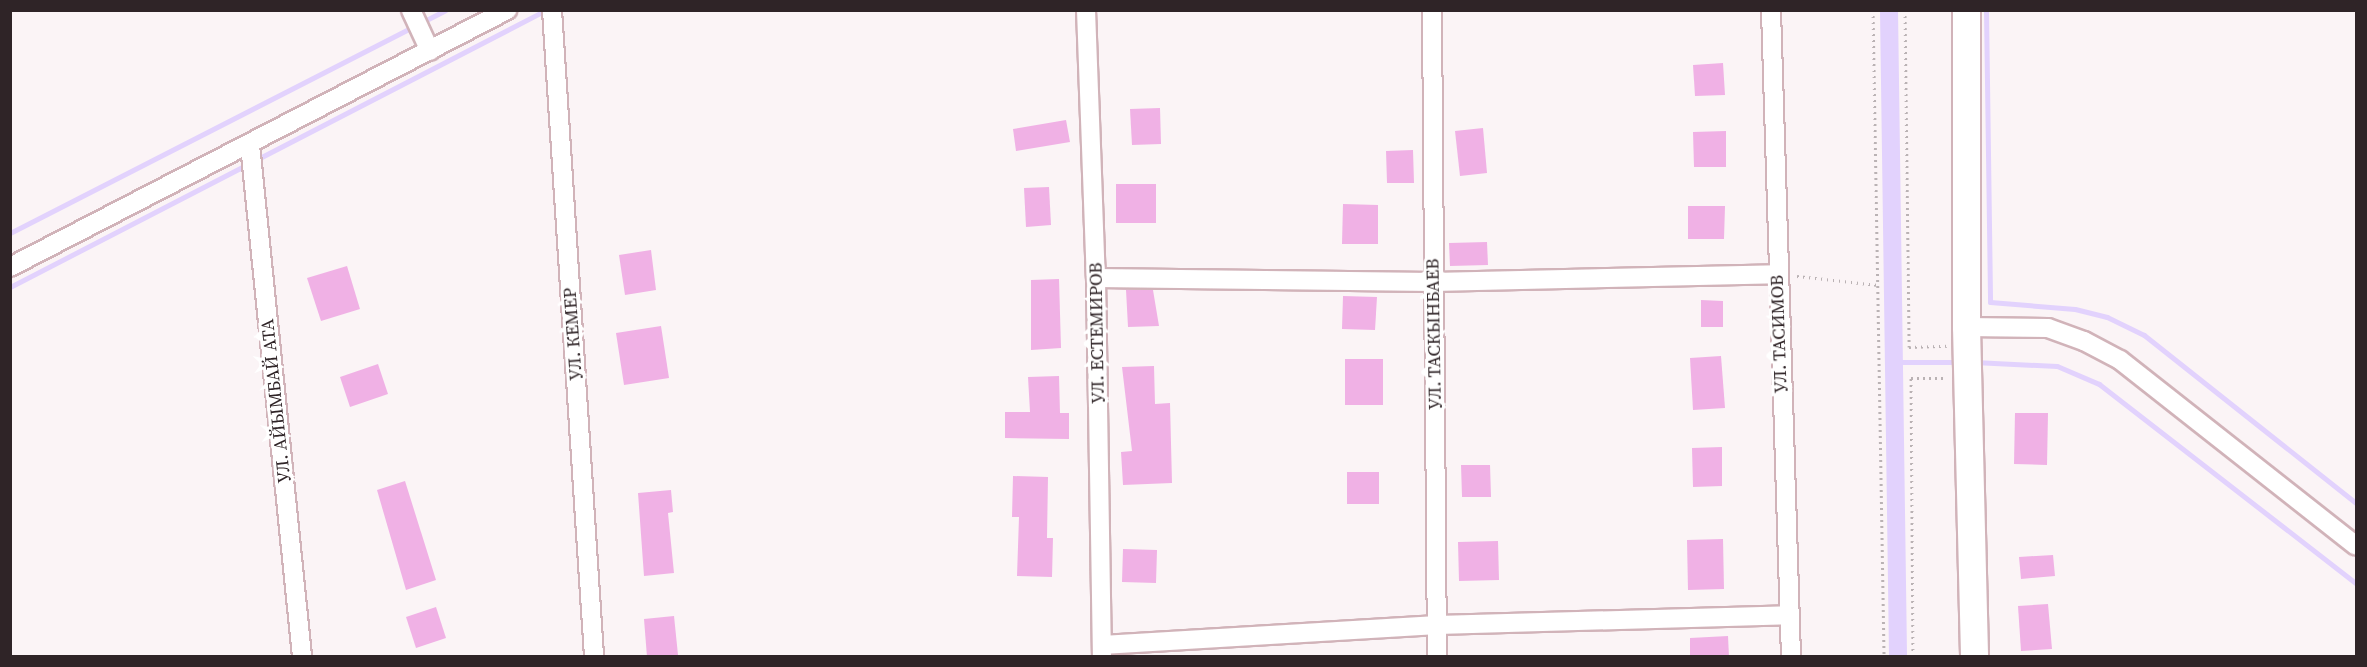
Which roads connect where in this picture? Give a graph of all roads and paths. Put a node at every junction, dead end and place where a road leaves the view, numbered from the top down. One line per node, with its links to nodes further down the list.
1 (411, 10): 10 (street)
2 (507, 10): 10 (street)
3 (552, 10): 24 (street, УЛ. КЕМЕР)
4 (1086, 10): 14 (street, УЛ. ЕСТЕМИРОВ)
5 (1432, 10): 15 (street, УЛ. ТАСКЫНБАЕВ)
6 (1771, 10): 13 (street, УЛ. ТАСИМОВ)
7 (1873, 10): 16 (path)
8 (1905, 10): 17 (path)
9 (1966, 10): 17 (main road)
10 (430, 51): 11 (street)
11 (250, 145): 12 (street); 23 (street, УЛ. АЙЫМБАЙ АТА)
12 (10, 267)
13 (1777, 274): 15 (street); 16 (path); 20 (street, УЛ. ТАСИМОВ)
14 (1096, 278): 15 (street); 22 (street, УЛ. ЕСТЕМИРОВ)
15 (1433, 282): 21 (street, УЛ. ТАСКЫНБАЕВ)
16 (1879, 285): 27 (path)
17 (1966, 337): 18 (main road); 19 (street)
18 (1967, 377): 28 (path); 29 (main road)
19 (2356, 546)
20 (1789, 615): 21 (street); 26 (street, УЛ. ТАСИМОВ)
21 (1437, 625): 22 (street); 25 (street, УЛ. ТАСКЫНБАЕВ)
22 (1102, 651)
23 (302, 657)
24 (594, 657)
25 (1437, 657)
26 (1791, 657)
27 (1884, 657)
28 (1913, 657)
29 (1974, 657)

